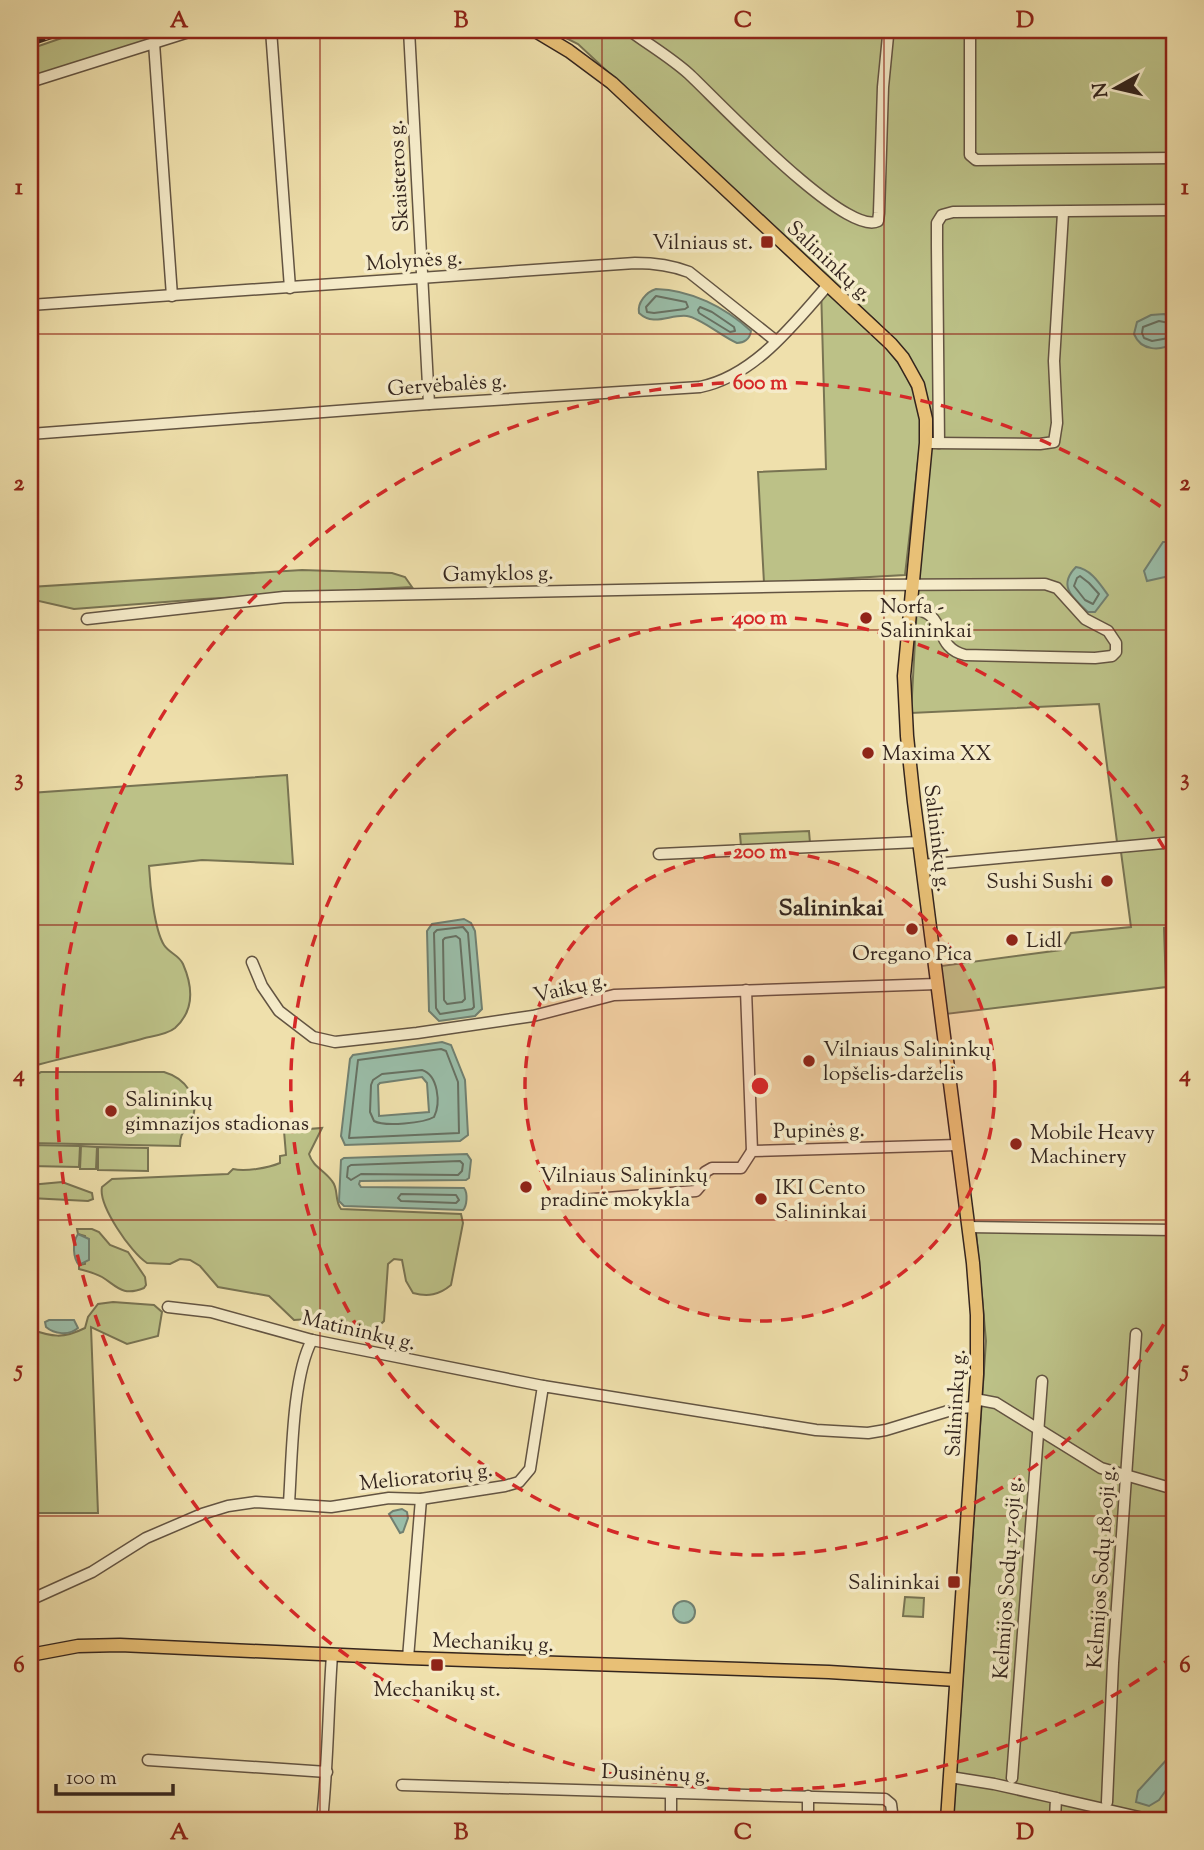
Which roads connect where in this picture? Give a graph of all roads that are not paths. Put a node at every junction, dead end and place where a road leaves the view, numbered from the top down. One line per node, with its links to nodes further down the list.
1 (195, 30): 8 (street)
2 (271, 30): 15 (street)
3 (409, 30): 13 (street, Skaisteros g.)
4 (534, 30): 14 (main road, Salininkų g.)
5 (629, 30): 6 (street)
6 (894, 30)
7 (970, 30): 10 (street)
8 (155, 43): 9 (street); 16 (street)
9 (30, 82)
10 (1174, 158)
11 (1174, 210): 12 (street)
12 (1063, 213): 21 (street); 21 (street)
13 (423, 279): 15 (street, Molynės g.); 18 (street, Molynės g.); 19 (street, Skaisteros g.)
14 (828, 285): 18 (street, Gervėbalės g.); 21 (main road, Salininkų g.)
15 (290, 288): 16 (street, Molynės g.)
16 (172, 296): 17 (street, Molynės g.)
17 (30, 304)
18 (776, 341): 19 (street, Gervėbalės g.)
19 (429, 404): 20 (street, Gervėbalės g.)
20 (30, 434)
21 (932, 443): 22 (main road, Salininkų g.)
22 (912, 586): 23 (main road, Salininkų g.); 23 (street, Gamyklos g.); 24 (street, Gamyklos g.)
23 (910, 609): 25 (main road, Salininkų g.)
24 (87, 619)
25 (919, 842): 27 (street); 28 (main road, Salininkų g.)
26 (1174, 842): 28 (street)
27 (659, 854)
28 (922, 865): 30 (main road, Salininkų g.)
29 (252, 962): 31 (street, Vaikų g.)
30 (937, 984): 31 (street, Vaikų g.); 32 (main road, Salininkų g.)
31 (746, 990): 33 (street)
32 (958, 1145): 33 (street, Pupinės g.); 35 (main road, Salininkų g.)
33 (752, 1151): 34 (street, Pupinės g.)
34 (581, 1200)
35 (968, 1227): 36 (street); 42 (main road, Salininkų g.)
36 (1174, 1230)
37 (168, 1307): 39 (street, Matininkų g.)
38 (1136, 1334): 44 (street, Kelmijos Sodų 18-oji g.)
39 (312, 1340): 41 (street, Matininkų g.); 47 (street)
40 (1042, 1381): 43 (street, Kelmijos Sodų 17-oji g.)
41 (543, 1386): 42 (street); 46 (street, Melioratorių g.)
42 (975, 1403): 43 (street); 52 (main road, Salininkų g.)
43 (1038, 1429): 44 (street); 56 (street, Kelmijos Sodų 17-oji g.)
44 (1127, 1477): 45 (street); 61 (street, Kelmijos Sodų 18-oji g.)
45 (1174, 1489)
46 (421, 1499): 47 (street, Melioratorių g.); 51 (street)
47 (289, 1503): 48 (street, Melioratorių g.)
48 (30, 1600)
49 (30, 1655): 50 (main road, Mechanikų g.)
50 (332, 1655): 51 (main road, Mechanikų g.); 54 (street)
51 (408, 1658): 52 (main road, Mechanikų g.)
52 (956, 1680): 55 (main road, Salininkų g.)
53 (148, 1760): 54 (street)
54 (327, 1772): 63 (street)
55 (950, 1777): 60 (street); 67 (main road, Salininkų g.)
56 (1012, 1778)
57 (402, 1785): 58 (street, Dusinėnų g.)
58 (671, 1794): 59 (street, Dusinėnų g.); 64 (street)
59 (808, 1796): 65 (street); 66 (street, Dusinėnų g.)
60 (1056, 1798): 62 (street); 68 (street)
61 (1107, 1802)
62 (1145, 1819)
63 (322, 1820)
64 (671, 1820)
65 (808, 1820)
66 (893, 1820)
67 (947, 1820)
68 (1055, 1820)

